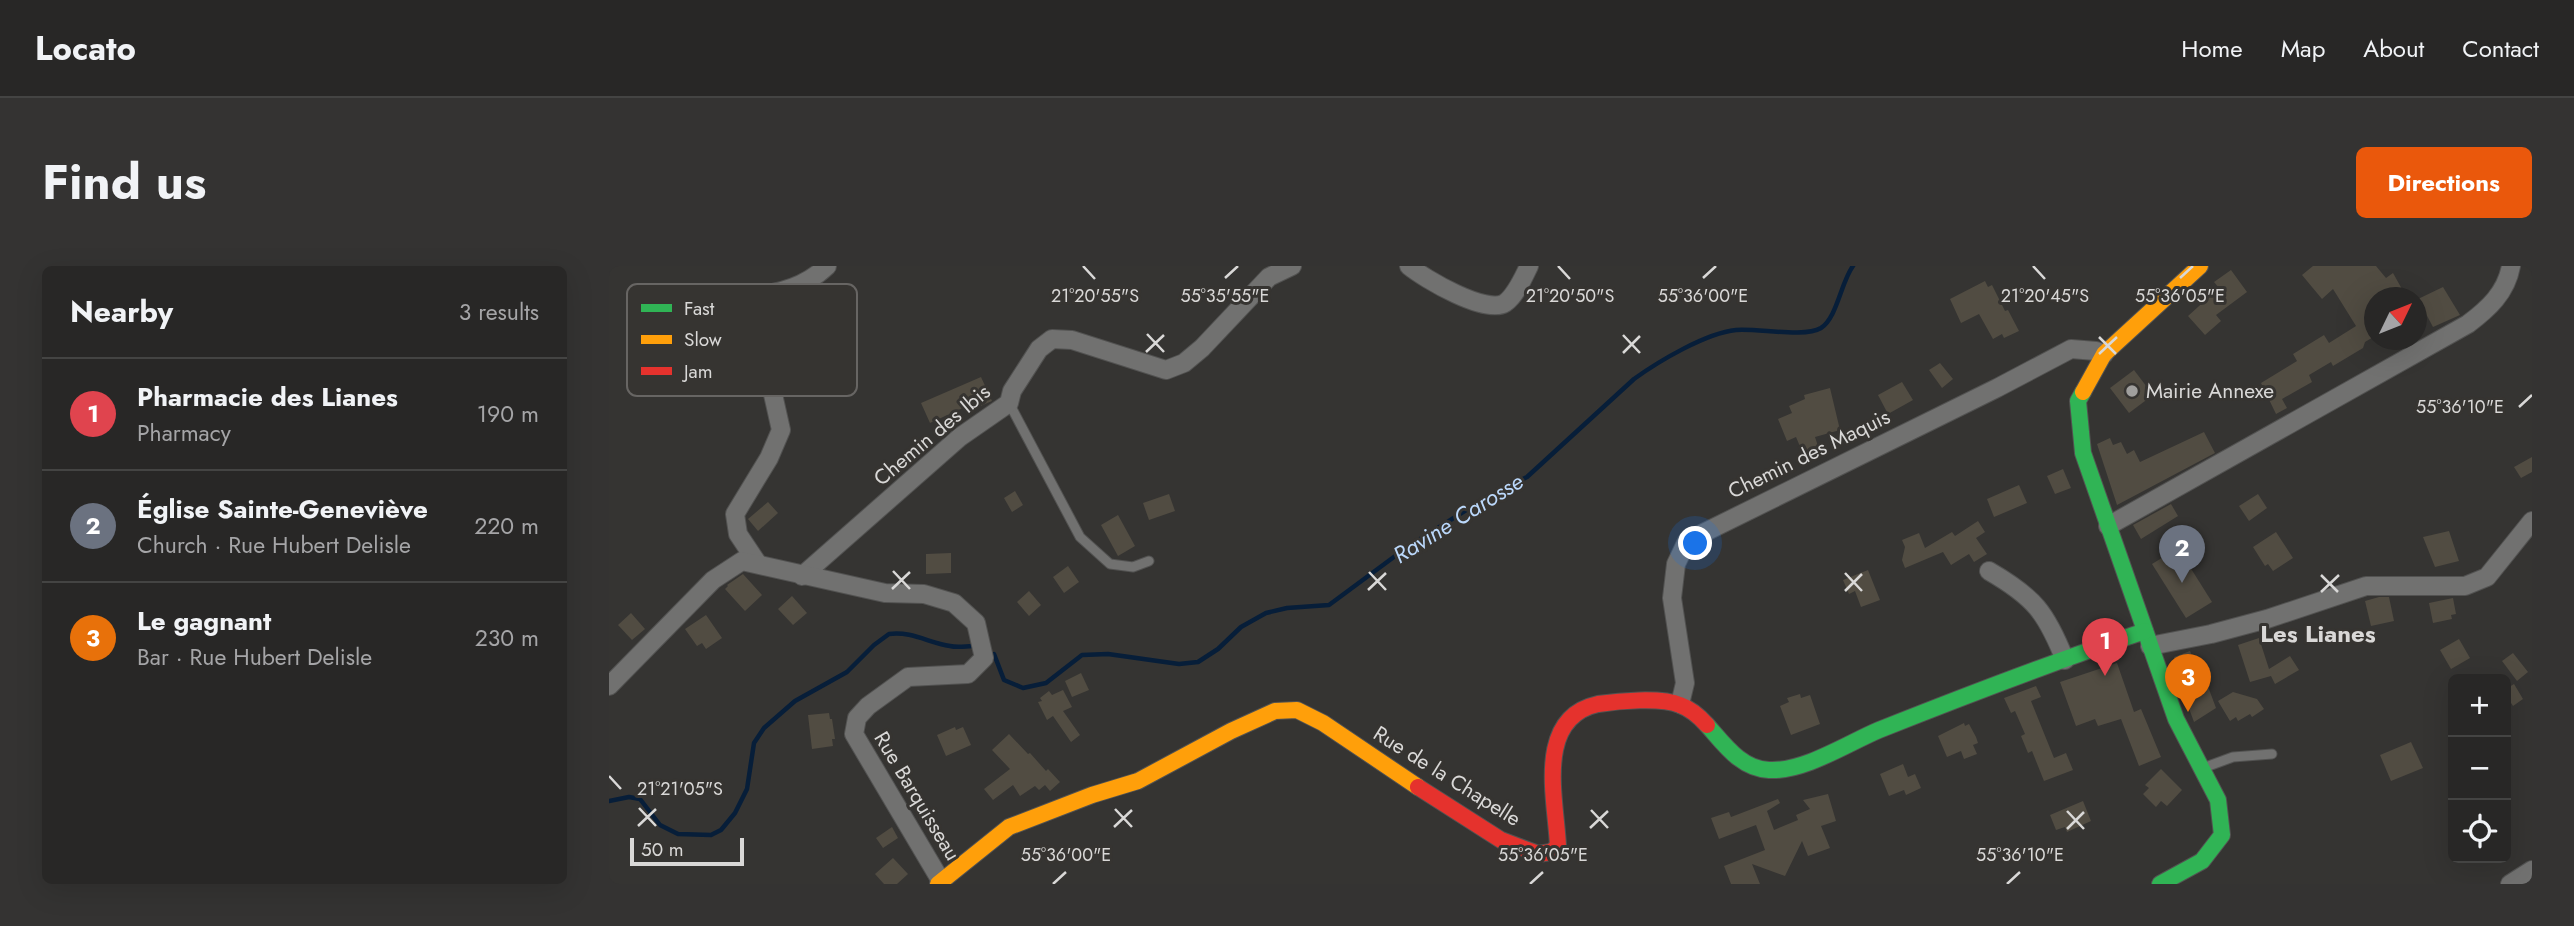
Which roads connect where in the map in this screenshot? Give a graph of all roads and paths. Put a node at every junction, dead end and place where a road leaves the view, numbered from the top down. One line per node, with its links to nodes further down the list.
1 (827, 266): 7 (street)
2 (1292, 266): 10 (street, Chemin des Ibis)
3 (1409, 266): 4 (street)
4 (1529, 266)
5 (2200, 266): 8 (street)
6 (2511, 266): 12 (street)
7 (801, 284)
8 (2104, 355): 12 (street); 20 (street, Chemin des Maquis)
9 (773, 396): 14 (street)
10 (1009, 403): 13 (lane); 16 (street, Chemin des Ibis)
11 (2532, 521): 17 (street)
12 (2108, 526): 17 (street)
13 (1149, 561)
14 (758, 564): 16 (street, Rue Barquisseau); 19 (street, Rue Barquisseau)
15 (1989, 571): 18 (street)
16 (802, 576): 24 (street, Rue Barquisseau)
17 (2148, 638): 18 (street); 22 (street)
18 (2065, 660): 20 (street)
19 (609, 686)
20 (1680, 704): 24 (street, Rue de la Chapelle)
21 (2273, 754): 22 (lane)
22 (2201, 769): 25 (street)
23 (2532, 870): 26 (street)
24 (940, 883)
25 (2160, 884)
26 (2511, 884)

